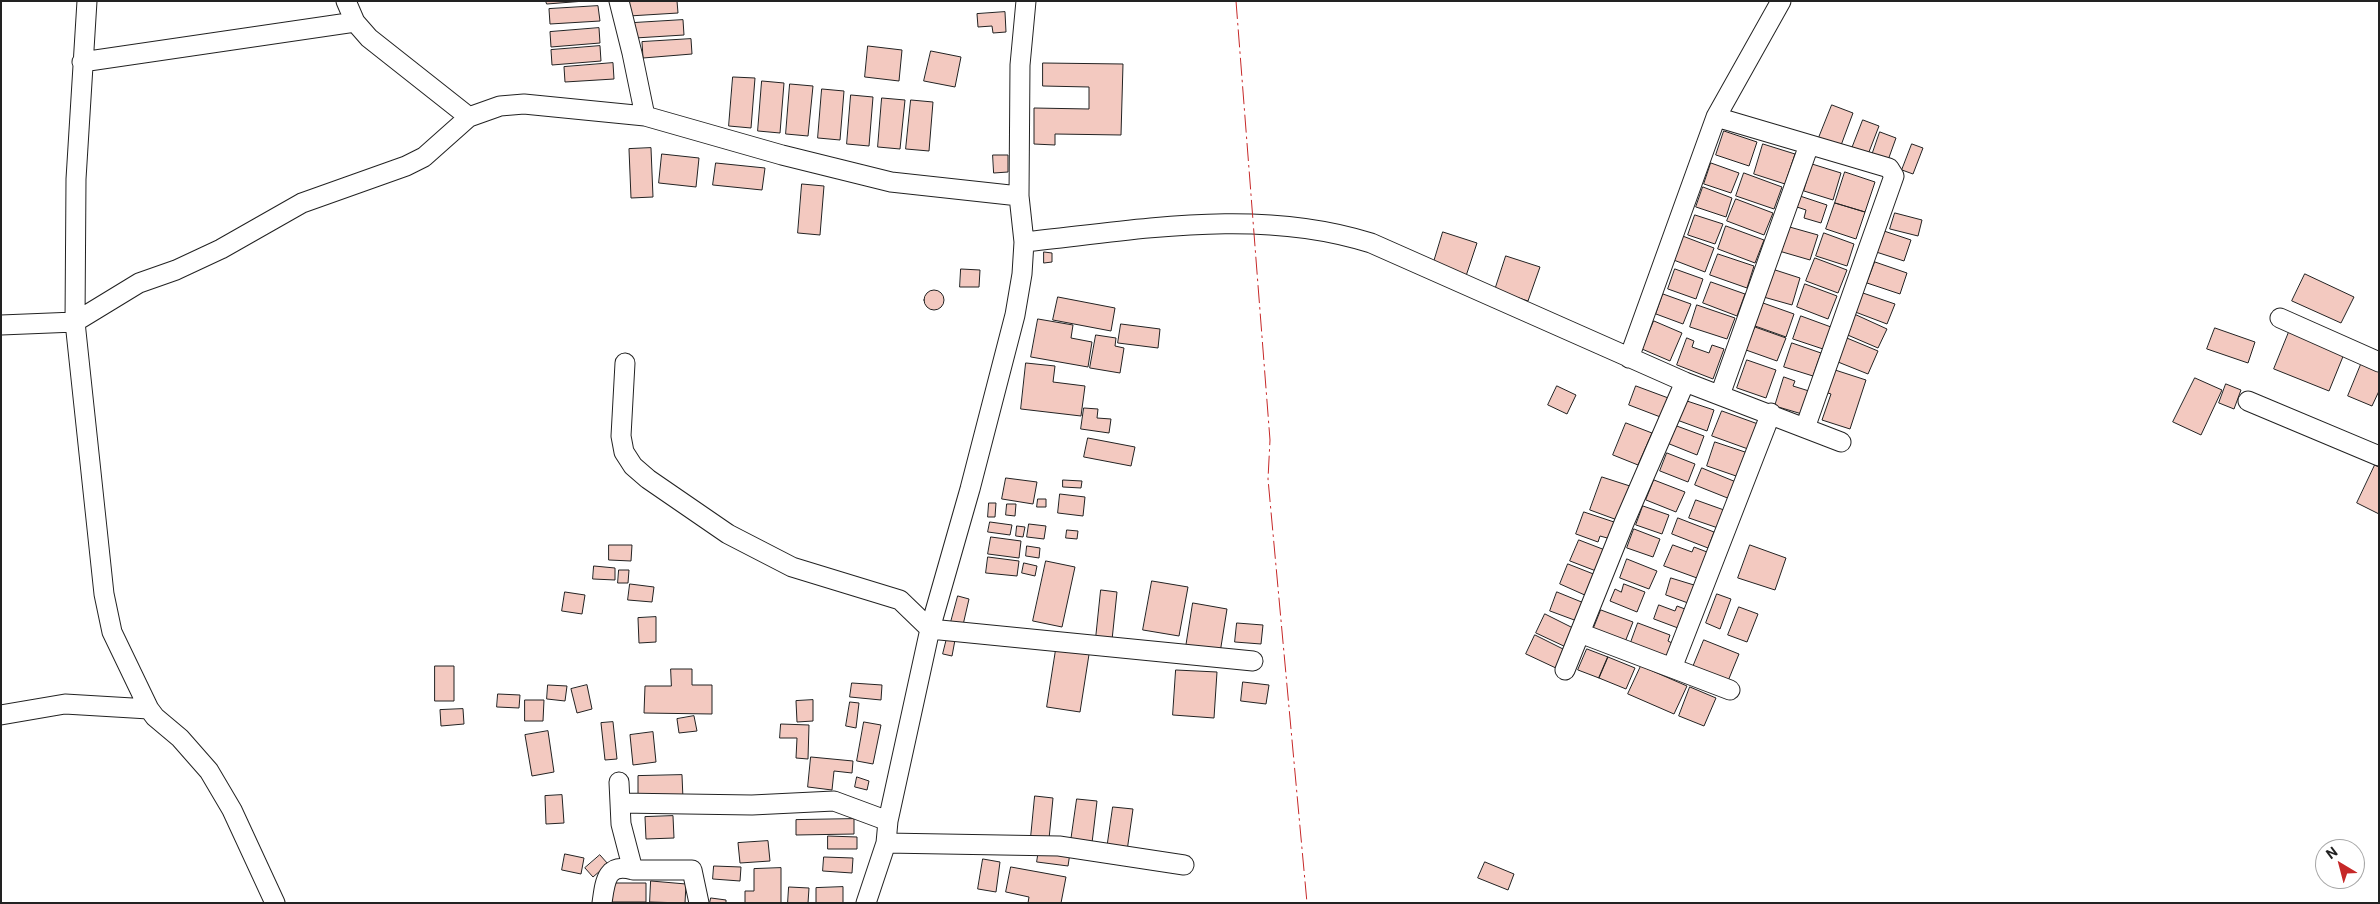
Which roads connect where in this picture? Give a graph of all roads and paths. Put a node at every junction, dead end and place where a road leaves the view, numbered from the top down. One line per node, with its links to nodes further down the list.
1 (87, 1): 7 (street)
2 (346, 1): 6 (street)
3 (619, 1): 8 (street)
4 (1026, 1): 12 (street)
5 (1781, 1): 9 (street)
6 (356, 22): 7 (street); 10 (street)
7 (82, 62): 15 (street)
8 (645, 116): 10 (street); 12 (street)
9 (1716, 117): 11 (street); 17 (street)
10 (469, 118): 15 (street)
11 (1809, 145): 21 (street); 24 (street)
12 (1019, 196): 13 (street)
13 (1024, 242): 17 (street); 27 (street)
14 (2280, 318): 18 (street)
15 (75, 322): 16 (street); 33 (street)
16 (1, 325)
17 (1629, 358): 20 (street)
18 (2379, 362)
19 (625, 363): 27 (street)
20 (1686, 382): 21 (street); 28 (street)
21 (1720, 395): 23 (street)
22 (2248, 401): 26 (street)
23 (1771, 414): 24 (street); 30 (street)
24 (1805, 428): 25 (street)
25 (1841, 442)
26 (2379, 456)
27 (930, 629): 29 (street); 37 (street)
28 (1580, 633): 30 (street); 31 (street)
29 (1254, 661)
30 (1672, 668): 32 (street)
31 (1565, 670)
32 (1730, 690)
33 (149, 709): 34 (street); 41 (street)
34 (1, 716)
35 (619, 782): 36 (street)
36 (620, 803): 37 (street); 40 (street)
37 (888, 821): 38 (street)
38 (886, 843): 39 (street); 44 (street)
39 (1184, 866)
40 (633, 870): 42 (street); 43 (street)
41 (275, 903)
42 (602, 903)
43 (699, 903)
44 (866, 903)

